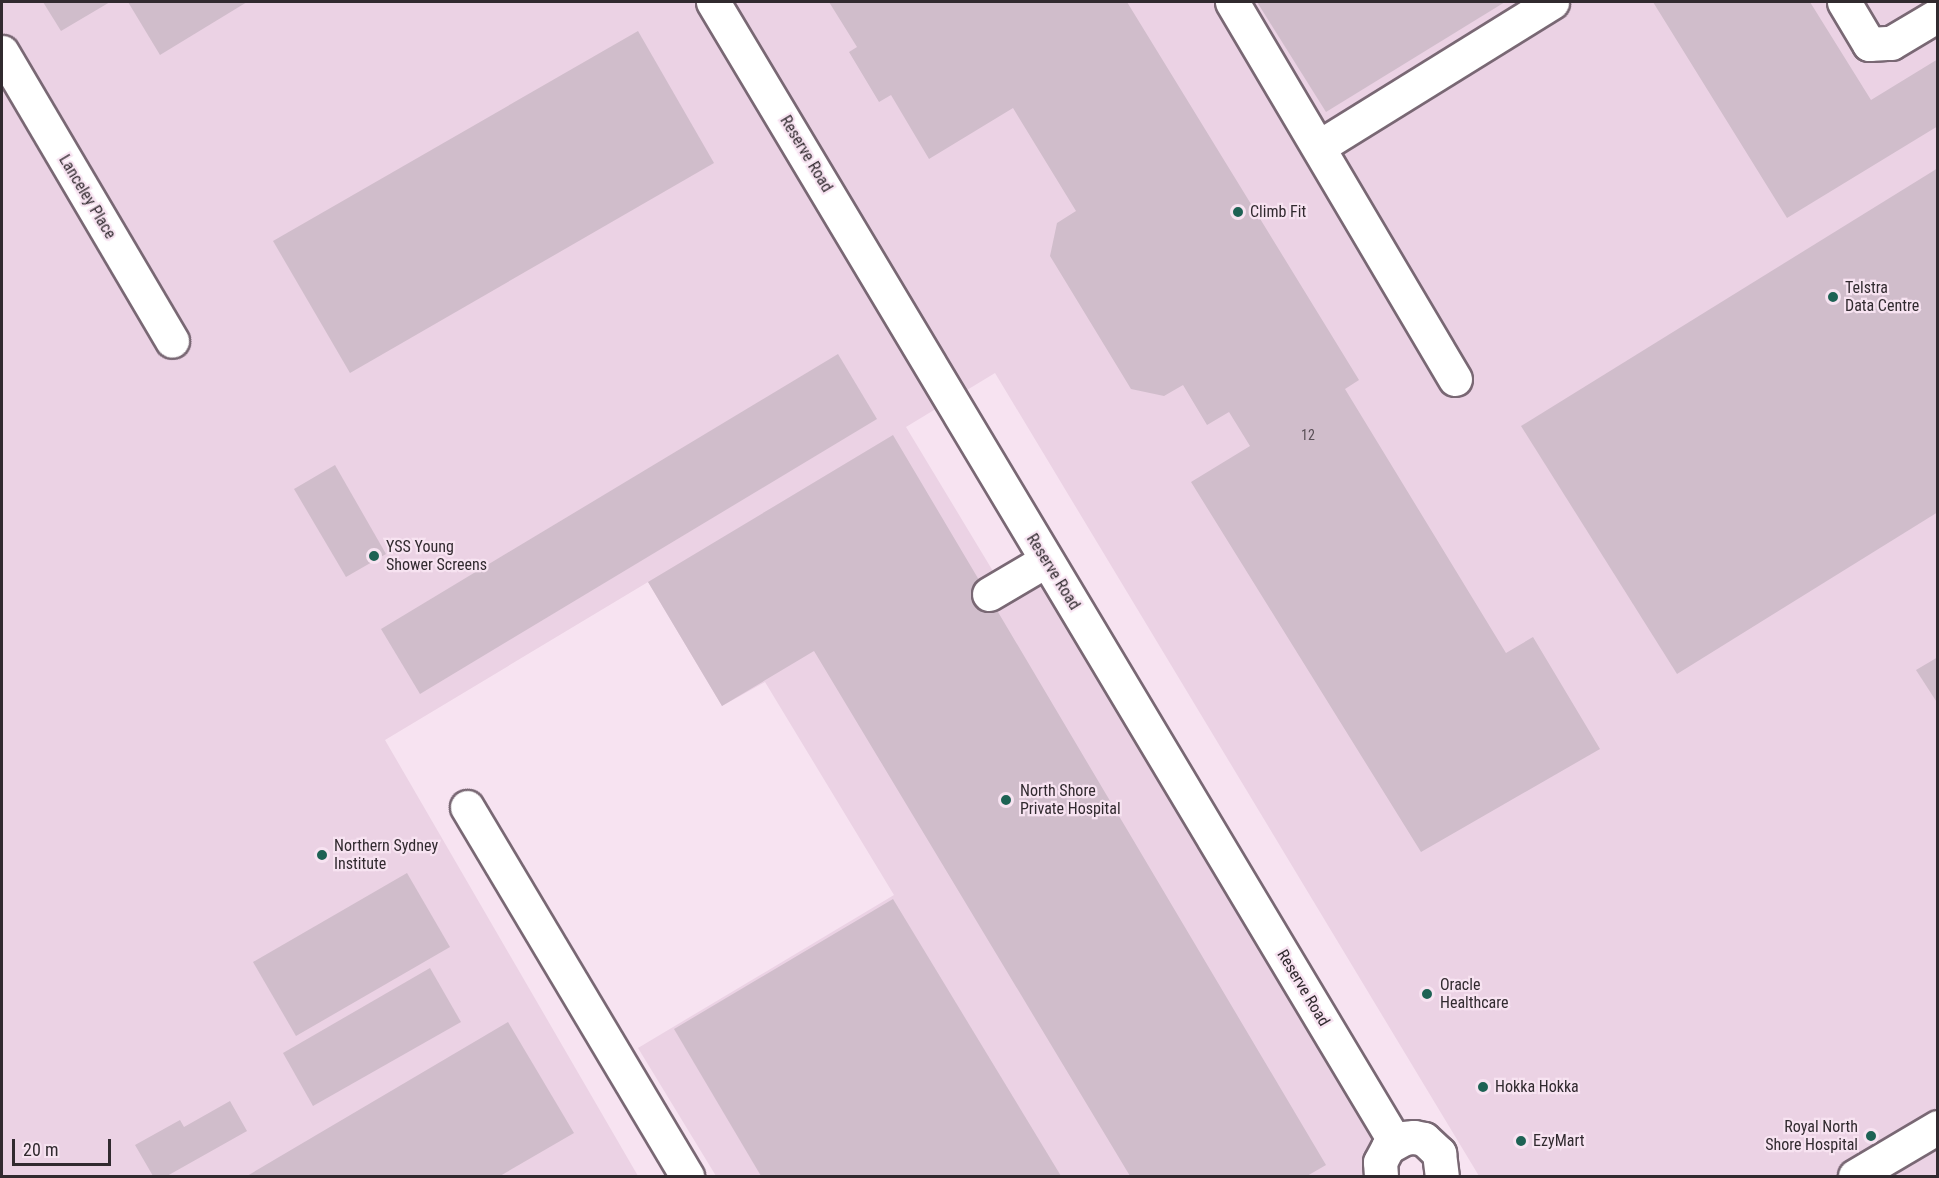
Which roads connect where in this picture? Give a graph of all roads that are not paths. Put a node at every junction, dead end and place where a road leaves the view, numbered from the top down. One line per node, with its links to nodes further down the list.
1 (713, 2): 10 (street, Reserve Road)
2 (1232, 2): 7 (street)
3 (1552, 2): 7 (street)
4 (1844, 2): 5 (street)
5 (1938, 15)
6 (2, 52): 8 (street, Lanceley Place)
7 (1320, 146): 9 (street)
8 (172, 341)
9 (1455, 379)
10 (1045, 561): 11 (street); 14 (street, Reserve Road)
11 (988, 594)
12 (467, 807): 15 (street)
13 (1938, 1127): 18 (street)
14 (1395, 1142): 16 (street); 17 (street)
15 (687, 1176)
16 (1381, 1176)
17 (1442, 1176)
18 (1855, 1176)

